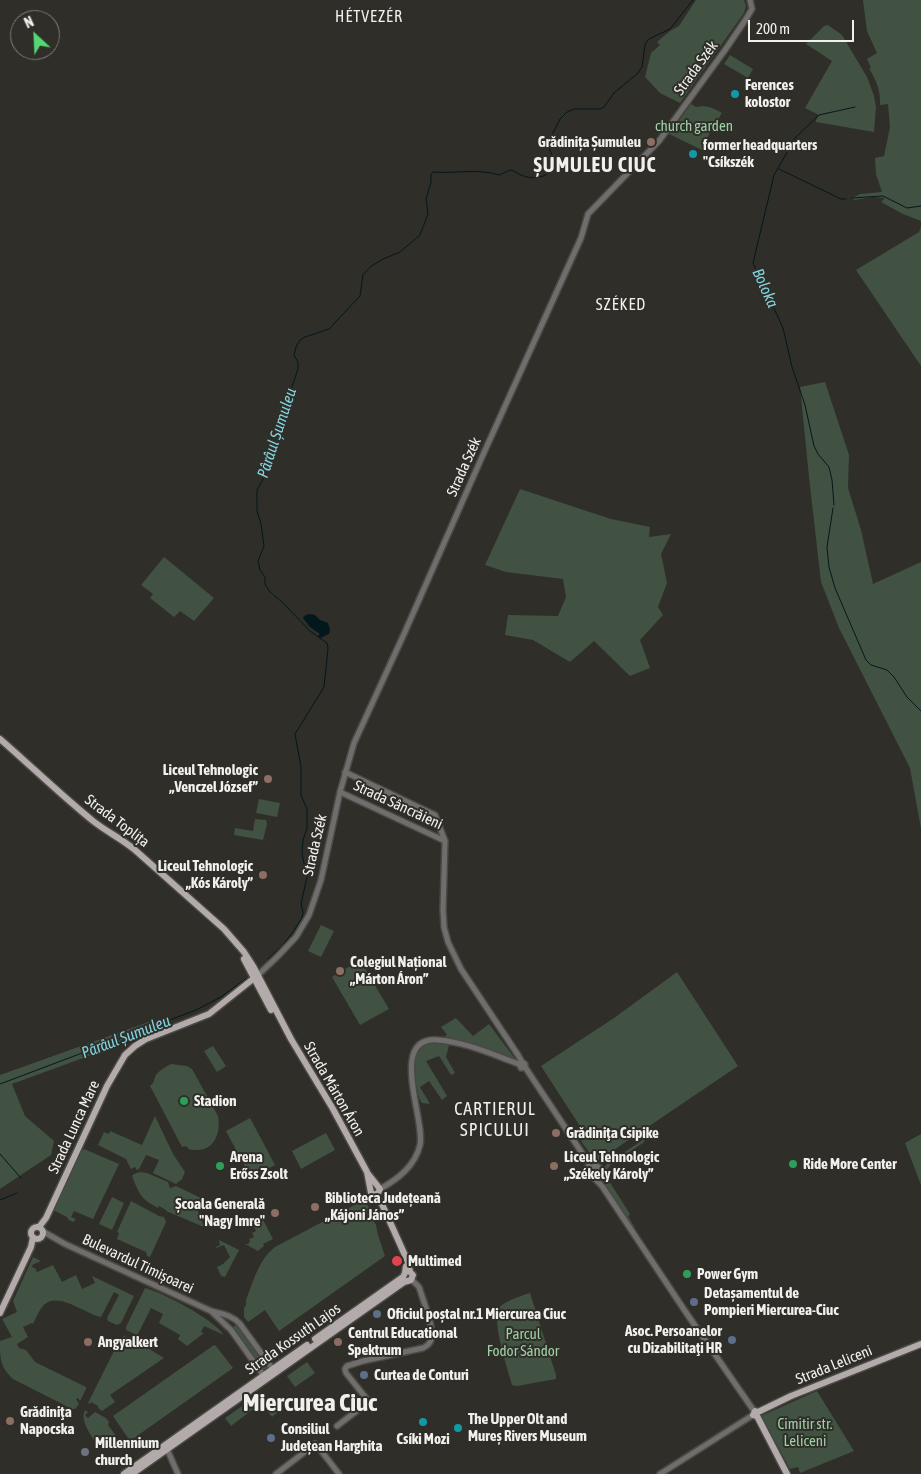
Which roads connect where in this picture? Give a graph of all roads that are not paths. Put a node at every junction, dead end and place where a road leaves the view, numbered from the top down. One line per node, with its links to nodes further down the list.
1 (751, 3): 3 (street, Strada Szék)
2 (0, 739): 6 (main road, Strada Toplița)
3 (345, 772): 4 (street, Strada Szék); 5 (street)
4 (340, 792): 5 (street, Strada Sâncrăieni); 6 (street, Strada Szék)
5 (446, 841): 7 (street)
6 (256, 977): 12 (main road, Strada Márton Áron); 13 (main road, Strada Lunca Mare)
7 (522, 1064): 8 (street); 12 (street)
8 (593, 1168): 9 (street); 10 (street)
9 (600, 1174): 10 (street); 11 (street)
10 (594, 1177): 11 (street)
11 (602, 1186): 24 (street)
12 (377, 1190): 14 (main road)
13 (39, 1234): 15 (street, Bulevardul Timișoarei); 16 (main road, Strada Lunca Mare)
14 (407, 1277): 22 (main road, Strada Kossuth Lajos); 25 (street)
15 (211, 1311): 17 (street, Bulevardul Timișoarei); 18 (street, Bulevardul Timișoarei)
16 (0, 1313)
17 (225, 1314): 18 (street); 19 (street, Bulevardul Timișoarei)
18 (222, 1321): 20 (street, Bulevardul Timișoarei)
19 (240, 1324): 20 (street); 22 (street, Bulevardul Timișoarei)
20 (231, 1330): 23 (street, Bulevardul Timișoarei)
21 (921, 1344): 24 (main road, Strada Leliceni)
22 (274, 1370): 23 (main road, Strada Kossuth Lajos)
23 (265, 1377): 26 (main road, Strada Kossuth Lajos); 27 (main road, Strada Kossuth Lajos)
24 (755, 1414): 32 (street, Strada Leliceni); 33 (main road)
25 (337, 1426)
26 (167, 1450): 28 (main road, Strada Kossuth Lajos); 29 (street)
27 (124, 1474)
28 (132, 1474)
29 (178, 1474)
30 (276, 1474): 31 (street)
31 (339, 1474)
32 (660, 1474)
33 (787, 1474)

